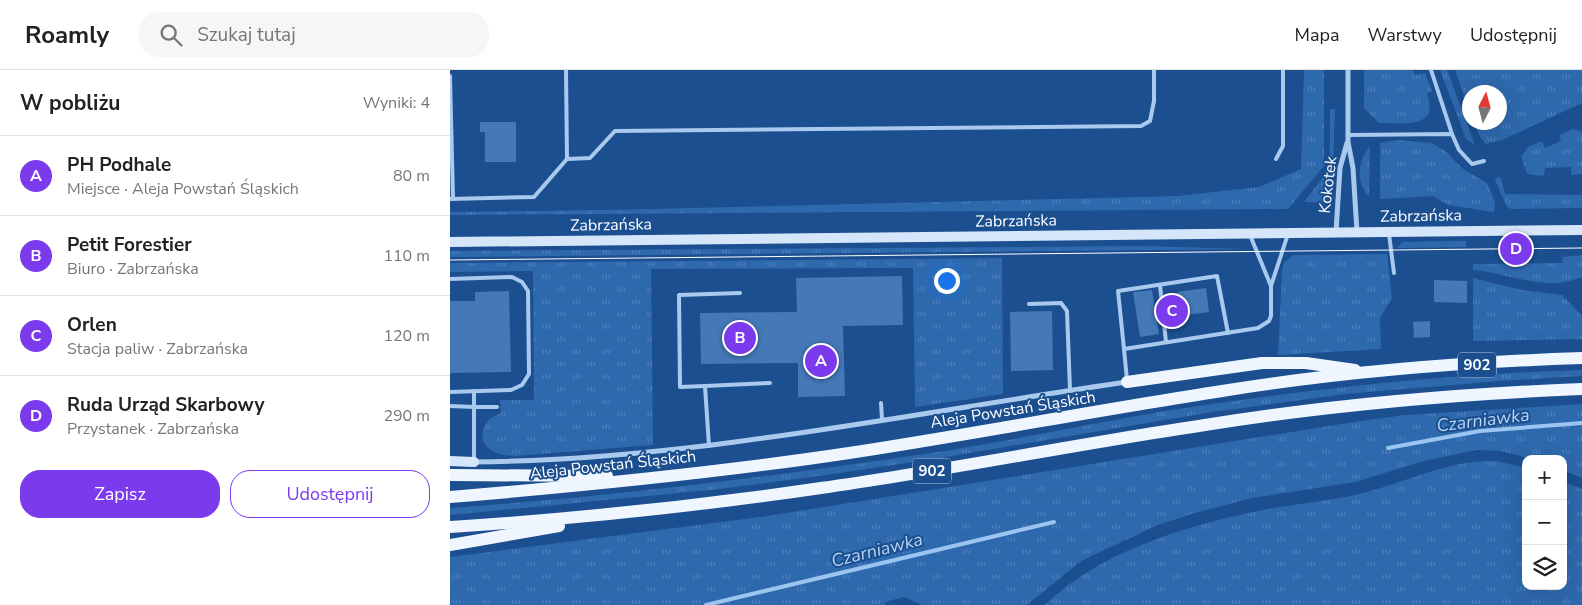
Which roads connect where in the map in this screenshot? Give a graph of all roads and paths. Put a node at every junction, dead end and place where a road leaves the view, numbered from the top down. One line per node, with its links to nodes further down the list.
1 (566, 70): 10 (lane)
2 (1154, 70): 10 (lane)
3 (1283, 70): 11 (lane)
4 (1348, 70): 8 (street, Kokotek)
5 (1431, 70): 7 (lane)
6 (450, 76): 13 (lane)
7 (1452, 134): 8 (lane); 12 (lane)
8 (1348, 135): 9 (street, Kokotek)
9 (1348, 142): 15 (street, Kokotek); 16 (street, Kokotek)
10 (567, 159): 13 (lane)
11 (1276, 159)
12 (1484, 161)
13 (452, 199)
14 (1582, 230): 17 (main road, Zabrzańska)
15 (1336, 232): 16 (main road, Zabrzańska); 19 (main road, Zabrzańska)
16 (1357, 232): 17 (main road, Zabrzańska)
17 (1389, 232): 21 (lane)
18 (1249, 233): 19 (main road, Zabrzańska); 20 (main road, Zabrzańska); 24 (lane)
19 (1288, 233): 24 (lane)
20 (450, 242)
21 (1394, 272)
22 (450, 279): 37 (lane)
23 (1160, 285): 27 (lane); 28 (lane); 29 (lane)
24 (1271, 286): 27 (lane)
25 (740, 293): 34 (lane)
26 (1030, 304): 36 (lane)
27 (1228, 333): 28 (lane)
28 (1166, 342): 29 (lane)
29 (1124, 348): 32 (lane)
30 (1582, 358): 31 (main road, Aleja Powstań Śląskich / 902)
31 (1372, 373): 32 (main road); 48 (main road, Aleja Powstań Śląskich / 902)
32 (1127, 382): 36 (street)
33 (770, 383): 34 (lane)
34 (705, 386): 44 (lane)
35 (1582, 389): 50 (main road, 902)
36 (1070, 390): 43 (street)
37 (474, 391): 38 (lane); 41 (lane)
38 (450, 392)
39 (881, 403): 43 (lane)
40 (450, 406): 41 (lane)
41 (474, 406): 42 (lane); 46 (lane)
42 (497, 407)
43 (882, 419): 44 (street)
44 (709, 446): 46 (street)
45 (450, 461): 46 (main road)
46 (474, 462)
47 (450, 474): 48 (main road)
48 (680, 476): 49 (main road, Aleja Powstań Śląskich / 902)
49 (450, 498)
50 (657, 509): 51 (main road, 902); 52 (main road)
51 (450, 527)
52 (450, 545)

